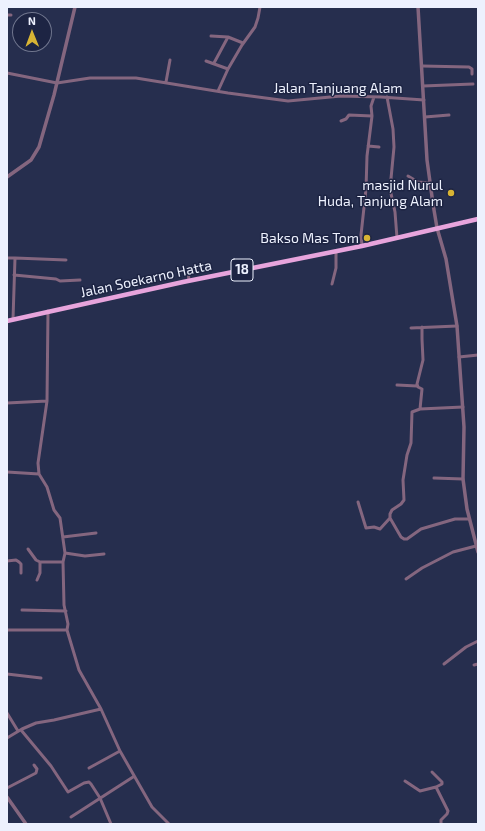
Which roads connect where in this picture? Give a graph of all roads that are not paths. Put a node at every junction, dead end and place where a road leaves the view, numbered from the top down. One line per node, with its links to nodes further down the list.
1 (75, 7): 15 (street)
2 (260, 7): 6 (street)
3 (418, 7): 10 (street)
4 (211, 36): 5 (street)
5 (228, 37): 6 (street); 9 (street)
6 (243, 44): 11 (street)
7 (170, 60): 14 (street)
8 (206, 61): 9 (street)
9 (214, 64): 11 (street)
10 (422, 66): 13 (street); 17 (street)
11 (228, 69): 18 (street)
12 (7, 73): 15 (street, Jalan Tanjuang Alam)
13 (472, 74)
14 (166, 82): 15 (street, Jalan Tanjuang Alam); 18 (street, Jalan Tanjuang Alam)
15 (57, 83): 29 (street)
16 (473, 84): 17 (street)
17 (423, 86): 21 (street)
18 (218, 91): 19 (street, Jalan Tanjuang Alam)
19 (374, 97): 20 (street, Jalan Tanjuang Alam); 23 (street)
20 (387, 97): 21 (street, Jalan Tanjuang Alam); 33 (street)
21 (424, 100): 24 (street)
22 (449, 115): 24 (street)
23 (372, 116): 25 (street); 26 (street)
24 (425, 117): 30 (street)
25 (341, 121)
26 (368, 146): 27 (street); 34 (street)
27 (379, 147)
28 (408, 176): 30 (street)
29 (7, 177)
30 (430, 183): 32 (street)
31 (478, 219): 32 (highway, Jalan Soekarno Hatta / 18)
32 (438, 228): 33 (highway, Jalan Soekarno Hatta / 18); 47 (street)
33 (397, 238): 34 (highway, Jalan Soekarno Hatta / 18)
34 (362, 246): 35 (highway, Jalan Soekarno Hatta / 18)
35 (336, 251): 42 (highway, Jalan Soekarno Hatta / 18); 43 (street)
36 (7, 258): 37 (street)
37 (15, 258): 38 (street); 40 (street)
38 (66, 260)
39 (195, 267): 42 (street)
40 (14, 275): 41 (street); 45 (street)
41 (80, 280)
42 (189, 281): 44 (highway, Jalan Soekarno Hatta / 18)
43 (332, 284)
44 (48, 311): 45 (highway, Jalan Soekarno Hatta / 18); 54 (street)
45 (13, 319): 46 (highway, Jalan Soekarno Hatta / 18)
46 (7, 321)
47 (457, 326): 48 (street); 51 (street)
48 (422, 327): 49 (street); 53 (street)
49 (410, 328)
50 (478, 355): 51 (street)
51 (459, 357): 56 (street)
52 (397, 385): 53 (street)
53 (417, 386): 57 (street)
54 (47, 401): 55 (street); 59 (street)
55 (7, 403)
56 (463, 407): 57 (street); 61 (street)
57 (420, 409): 63 (street)
58 (7, 472): 59 (street)
59 (39, 474): 66 (street)
60 (434, 478): 61 (street)
61 (463, 479): 64 (street)
62 (358, 502): 63 (street)
63 (390, 518): 64 (street)
64 (469, 519): 67 (street)
65 (96, 533): 66 (street)
66 (63, 537): 70 (street)
67 (476, 546): 69 (street); 76 (street)
68 (28, 549): 73 (street)
69 (478, 552)
70 (65, 553): 71 (street); 74 (street)
71 (104, 554)
72 (7, 561): 75 (street)
73 (40, 562): 74 (street); 77 (street)
74 (62, 562): 79 (street)
75 (21, 573)
76 (406, 579)
77 (37, 580)
78 (22, 610): 79 (street)
79 (66, 611): 81 (street)
80 (7, 630): 81 (street)
81 (67, 630): 88 (street)
82 (478, 641): 83 (street)
83 (444, 664)
84 (478, 664): 85 (street)
85 (474, 665)
86 (7, 674): 87 (street)
87 (41, 678)
88 (101, 709): 90 (street); 92 (street)
89 (7, 712): 90 (street)
90 (20, 731): 91 (street); 101 (street)
91 (7, 738)
92 (120, 751): 94 (street); 96 (street)
93 (34, 765): 99 (street)
94 (89, 768)
95 (432, 772): 98 (street)
96 (133, 777): 101 (street); 105 (street)
97 (405, 781): 98 (street)
98 (436, 787): 106 (street)
99 (7, 788)
100 (8, 798): 103 (street)
101 (100, 798): 102 (street); 104 (street)
102 (71, 817)
103 (26, 824)
104 (112, 824)
105 (169, 824)
106 (441, 824)

